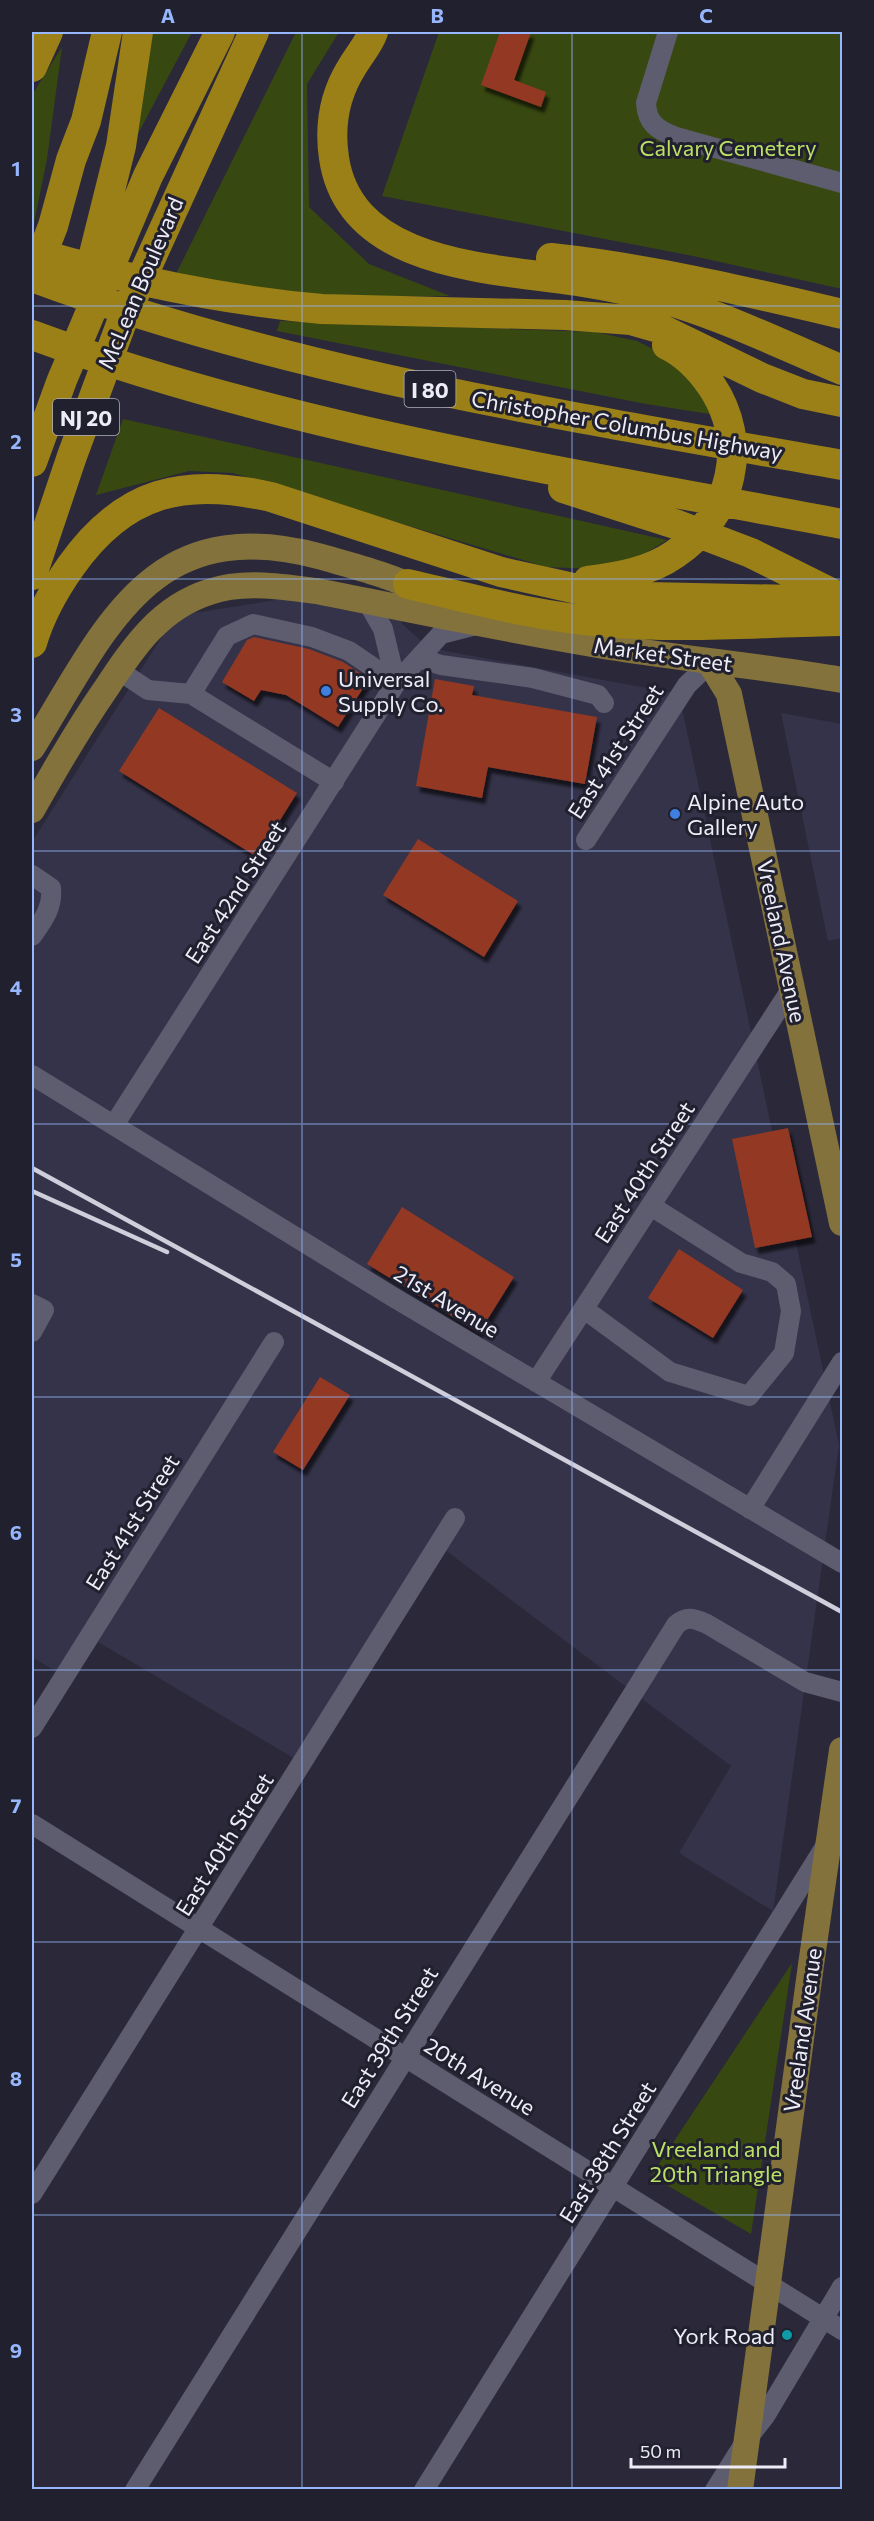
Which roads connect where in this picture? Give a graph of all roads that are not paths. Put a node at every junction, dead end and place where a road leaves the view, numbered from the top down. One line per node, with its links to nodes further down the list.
1 (86, 32): 10 (highway)
2 (107, 32): 10 (highway)
3 (138, 32): 19 (highway)
4 (220, 32): 19 (highway, McLean Boulevard / NJ 20)
5 (254, 32): 25 (highway, McLean Boulevard / NJ 20)
6 (668, 32): 11 (street)
7 (47, 33): 9 (highway)
8 (374, 33): 12 (highway)
9 (32, 67)
10 (71, 159): 14 (highway)
11 (843, 183)
12 (397, 242): 15 (highway); 18 (highway)
13 (32, 252): 16 (highway)
14 (32, 279): 23 (highway, Christopher Columbus Highway / I 80)
15 (843, 314)
16 (609, 320): 20 (highway); 26 (highway)
17 (32, 335): 21 (highway, I 80)
18 (843, 370)
19 (62, 380): 22 (highway, McLean Boulevard / NJ 20)
20 (843, 402)
21 (432, 446): 24 (highway, I 80); 28 (highway)
22 (32, 462)
23 (843, 465)
24 (843, 524)
25 (32, 575)
26 (537, 580): 28 (highway); 32 (highway)
27 (408, 584): 30 (highway); 31 (main road); 40 (main road)
28 (843, 600)
29 (367, 601): 31 (main road, Market Street); 35 (main road, Market Street); 37 (street)
30 (843, 621)
31 (484, 623): 33 (street, East 42nd Street); 34 (main road, Market Street)
32 (32, 643)
33 (419, 658): 37 (street, East 42nd Street); 39 (street)
34 (710, 663): 36 (main road, Market Street); 43 (street, East 41st Street); 46 (main road, Vreeland Avenue)
35 (118, 670): 38 (street); 42 (main road, Market Street)
36 (843, 680)
37 (396, 683): 38 (street); 41 (street, East 42nd Street)
38 (191, 694): 41 (street)
39 (604, 703)
40 (32, 748)
41 (334, 782): 48 (street, East 42nd Street)
42 (32, 810)
43 (586, 840)
44 (32, 875): 45 (street)
45 (32, 936)
46 (792, 988): 49 (street, East 40th Street); 50 (main road, Vreeland Avenue)
47 (32, 1075): 48 (street, 21st Avenue)
48 (114, 1125): 56 (street, 21st Avenue)
49 (651, 1206): 52 (street, East 40th Street); 52 (street)
50 (843, 1223)
51 (32, 1304): 53 (street)
52 (584, 1309): 56 (street, East 40th Street)
53 (32, 1332)
54 (274, 1342): 61 (street, East 41st Street)
55 (843, 1362): 57 (street)
56 (536, 1382): 57 (street, 21st Avenue)
57 (750, 1509): 59 (street, 21st Avenue)
58 (455, 1518): 65 (street, East 40th Street)
59 (843, 1563)
60 (843, 1692): 66 (street, East 39th Street)
61 (32, 1728)
62 (843, 1750): 64 (main road, Vreeland Avenue)
63 (32, 1824): 65 (street, 20th Avenue)
64 (829, 1839): 67 (street, East 38th Street); 69 (main road, Vreeland Avenue)
65 (199, 1928): 66 (street, 20th Avenue); 68 (street, East 40th Street)
66 (405, 2057): 67 (street, 20th Avenue); 74 (street, East 39th Street)
67 (614, 2188): 69 (street, 20th Avenue); 75 (street, East 38th Street)
68 (32, 2194)
69 (769, 2284): 71 (street, 20th Avenue); 73 (main road, Vreeland Avenue)
70 (843, 2286): 71 (street)
71 (823, 2318): 72 (street, 20th Avenue); 73 (street)
72 (843, 2331)
73 (747, 2439): 76 (street); 77 (main road, Vreeland Avenue)
74 (135, 2490)
75 (424, 2490)
76 (715, 2490)
77 (740, 2490)

